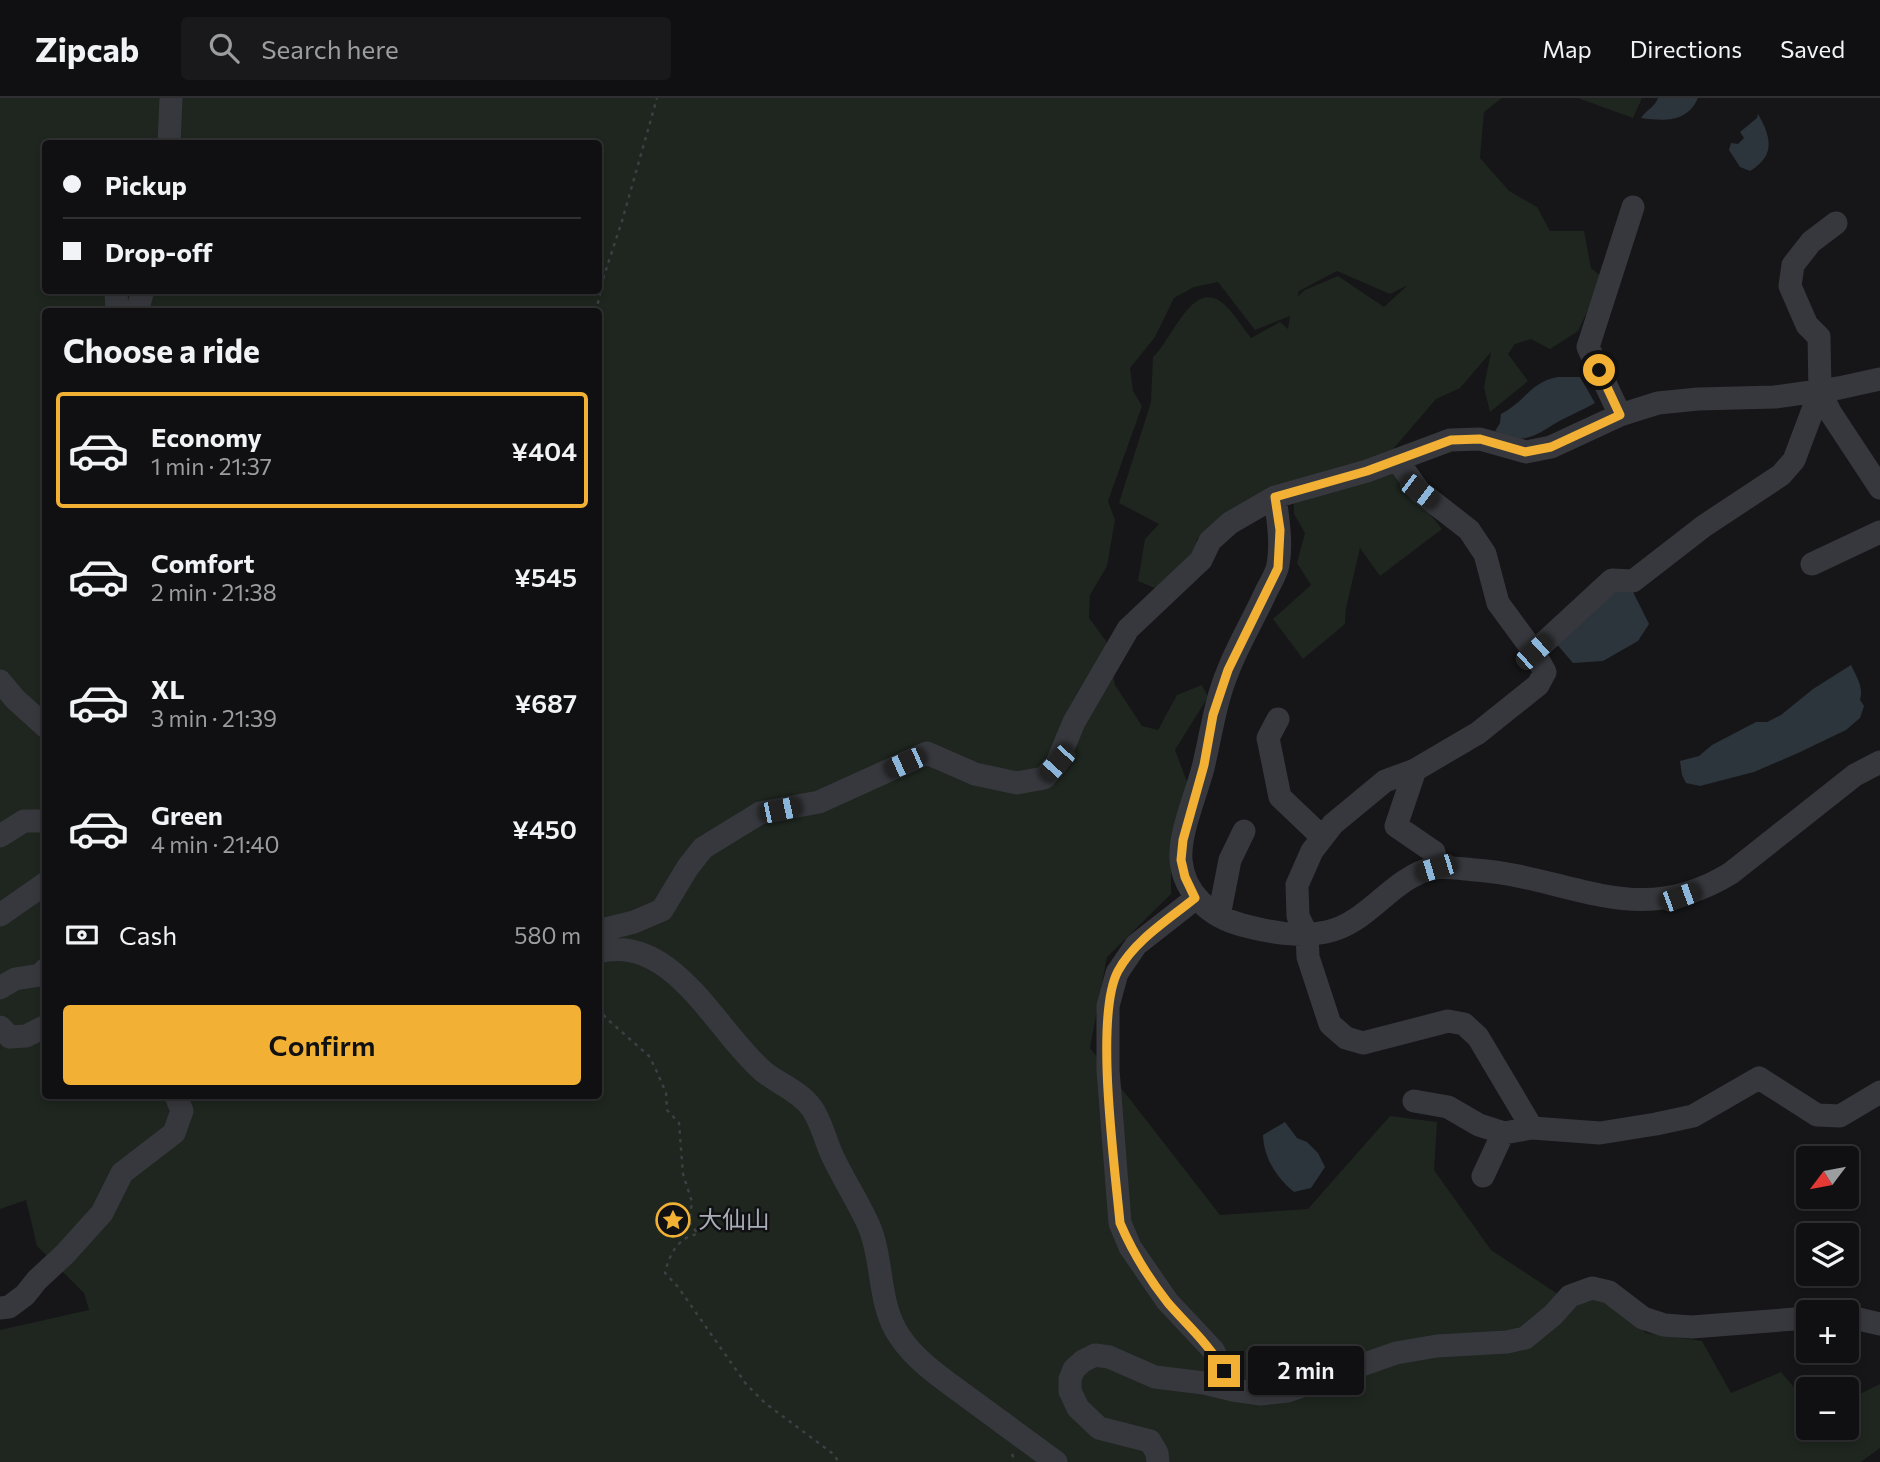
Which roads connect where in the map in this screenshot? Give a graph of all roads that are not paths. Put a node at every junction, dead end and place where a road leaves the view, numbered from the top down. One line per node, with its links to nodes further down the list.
1 (171, 98): 2 (street)
2 (169, 140)
3 (1633, 207): 7 (street)
4 (1836, 223): 6 (street)
5 (1880, 379): 6 (street)
6 (1820, 391): 7 (street); 9 (street); 13 (street)
7 (1620, 415): 8 (street)
8 (1398, 461): 10 (street); 13 (street)
9 (1880, 488)
10 (1275, 497): 25 (street); 28 (street)
11 (1880, 532): 12 (street)
12 (1812, 564)
13 (1534, 652): 18 (street)
14 (0, 681): 16 (street)
15 (1278, 719): 22 (street)
16 (42, 723)
17 (1880, 762): 23 (street)
18 (1415, 770): 22 (street); 23 (street)
19 (42, 821): 21 (street)
20 (1244, 831): 27 (street)
21 (0, 836)
22 (1322, 837): 29 (street)
23 (1436, 868): 29 (street)
24 (42, 886): 26 (street)
25 (1195, 898): 27 (street); 45 (street)
26 (0, 915)
27 (1219, 916): 29 (street)
28 (602, 930)
29 (1307, 935): 38 (street)
30 (602, 951): 46 (street)
31 (42, 973): 32 (street)
32 (0, 988)
33 (0, 1027): 34 (street)
34 (42, 1028)
35 (1880, 1092): 38 (street)
36 (177, 1099): 41 (street)
37 (1414, 1101): 39 (street)
38 (1532, 1128): 39 (street)
39 (1503, 1133): 40 (street)
40 (1483, 1176)
41 (0, 1308)
42 (1796, 1319): 45 (street)
43 (1859, 1319): 44 (street)
44 (1880, 1324)
45 (1233, 1390): 47 (street)
46 (1056, 1462)
47 (1158, 1462)

